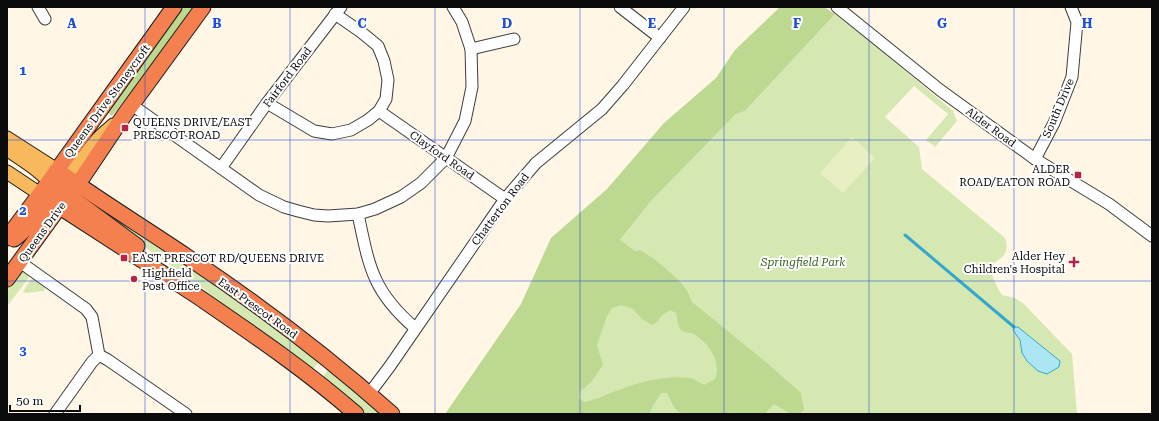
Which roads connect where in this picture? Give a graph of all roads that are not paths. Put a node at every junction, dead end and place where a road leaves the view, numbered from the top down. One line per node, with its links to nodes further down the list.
1 (38, 7): 10 (street)
2 (174, 7): 23 (highway, Queens Drive Stoneycroft)
3 (203, 7): 15 (highway, Queens Drive Stoneycroft)
4 (453, 7): 13 (street)
5 (620, 7): 11 (street)
6 (684, 7): 11 (street, Chatterton Road)
7 (837, 7): 20 (street, Alder Road)
8 (1071, 7): 20 (street, South Drive)
9 (338, 11): 14 (street, Fairford Road); 16 (street)
10 (45, 19)
11 (660, 38): 24 (street, Chatterton Road)
12 (514, 39): 13 (street)
13 (471, 49): 19 (street)
14 (267, 103): 16 (street); 21 (street, Fairford Road)
15 (129, 109): 21 (street); 23 (highway, Queens Drive Stoneycroft)
16 (379, 111): 19 (street, Clayford Road)
17 (7, 138): 23 (main road)
18 (7, 149): 23 (main road)
19 (446, 158): 24 (street, Clayford Road); 25 (street)
20 (1035, 159): 26 (street, Alder Road)
21 (221, 168): 25 (street)
22 (7, 172): 23 (main road)
23 (58, 189): 27 (highway); 28 (highway); 29 (highway, Queens Drive); 33 (highway, East Prescot Road); 36 (highway)
24 (505, 199): 31 (street, Chatterton Road)
25 (358, 214): 31 (street)
26 (1151, 232)
27 (7, 238)
28 (7, 244)
29 (20, 262): 30 (highway, Queens Drive); 32 (street)
30 (7, 280)
31 (415, 328): 33 (street, Chatterton Road)
32 (99, 355): 34 (street); 35 (street)
33 (369, 394): 37 (highway, East Prescot Road)
34 (55, 414)
35 (186, 414)
36 (356, 414)
37 (392, 414)

